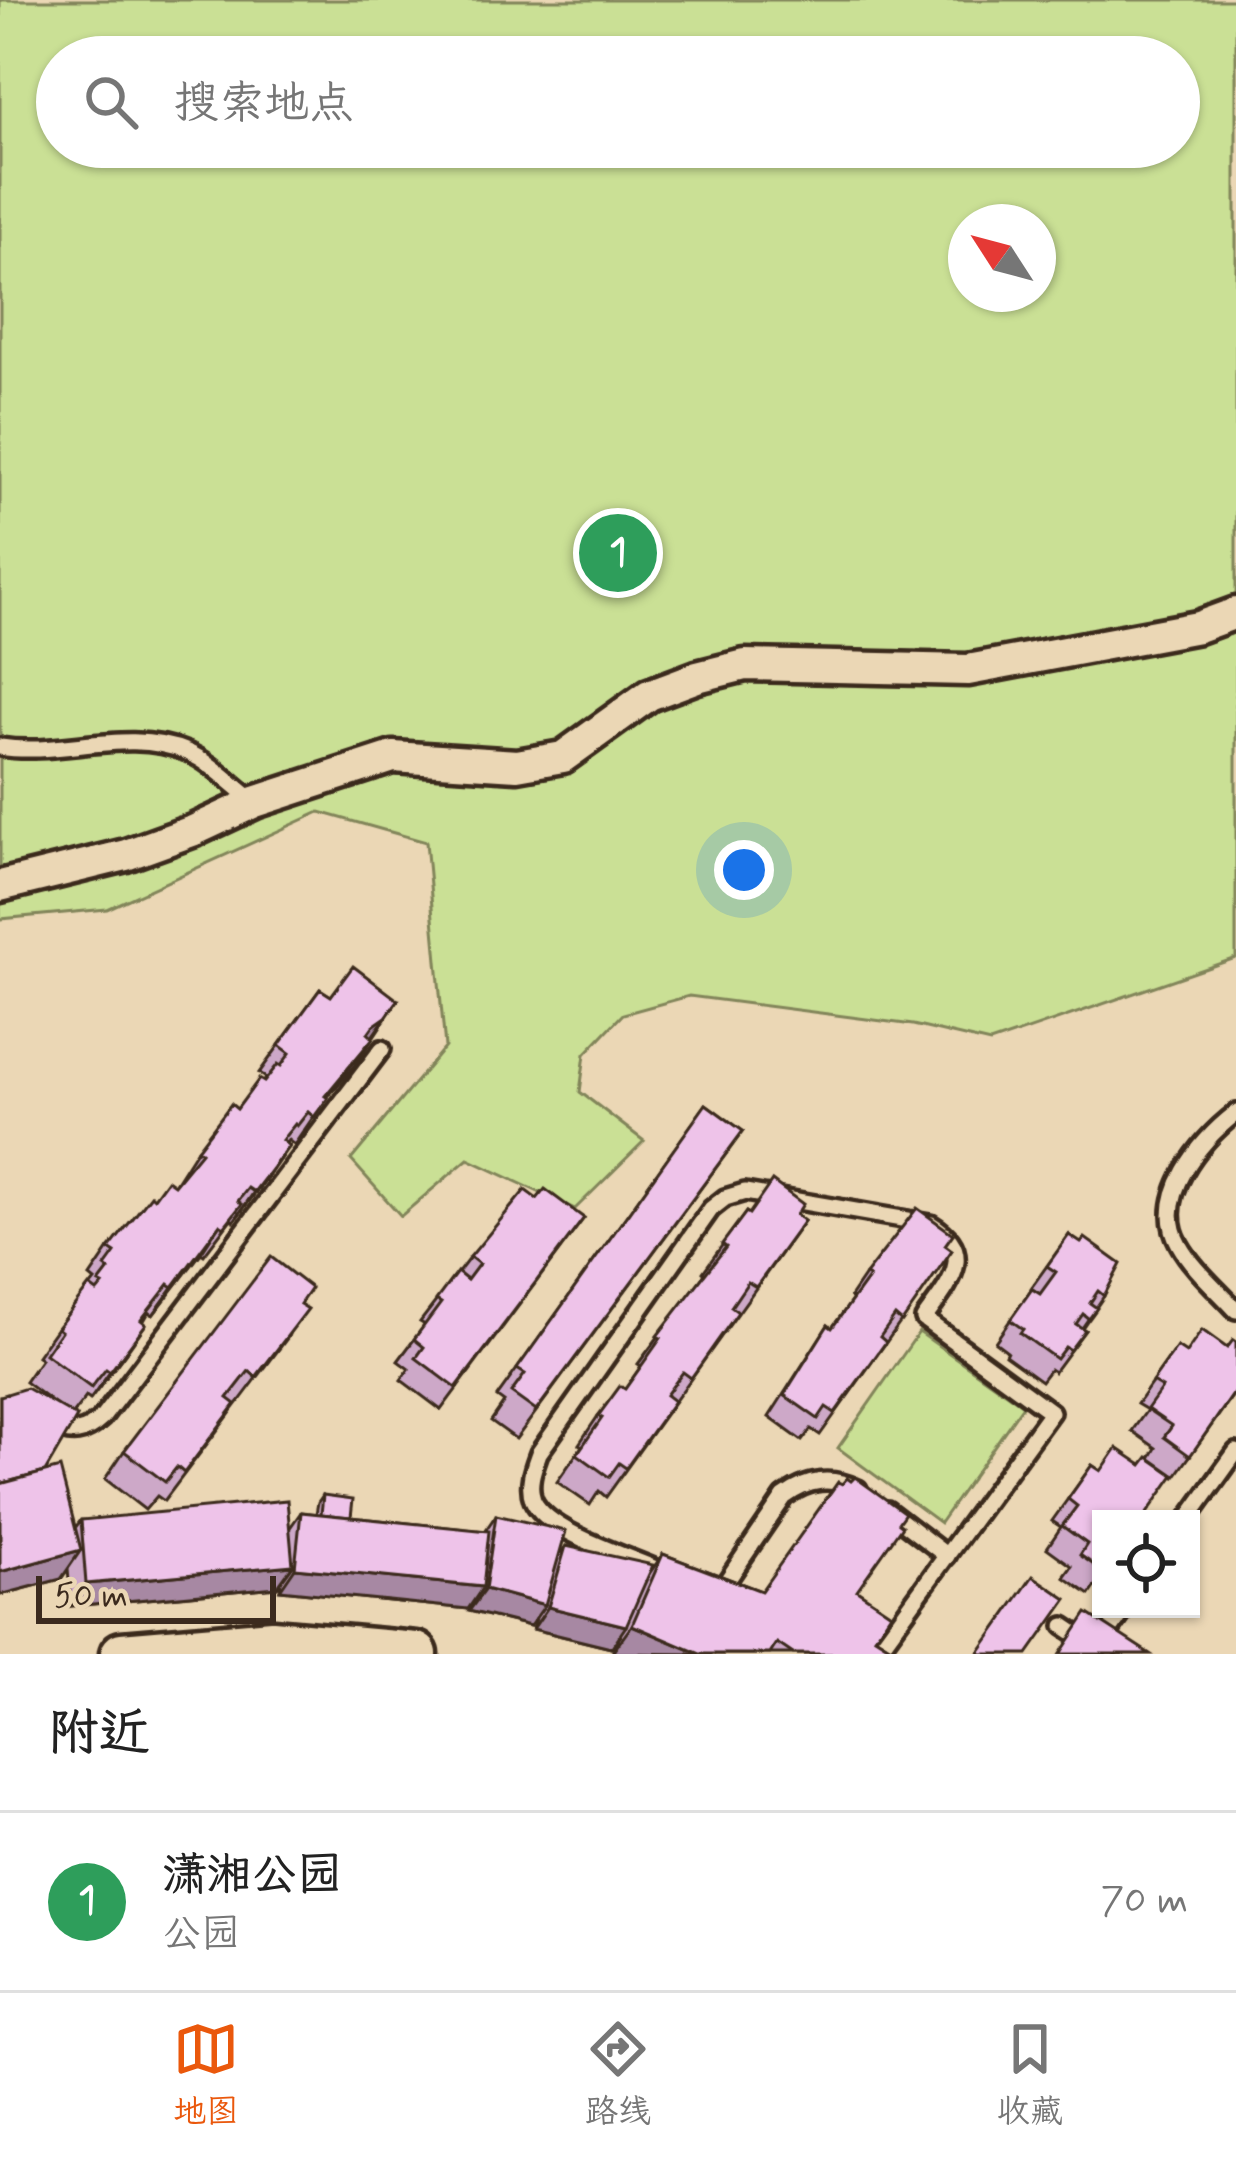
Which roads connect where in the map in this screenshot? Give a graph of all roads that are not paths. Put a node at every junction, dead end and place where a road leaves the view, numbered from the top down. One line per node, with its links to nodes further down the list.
1 (1236, 613): 3 (street)
2 (0, 746): 3 (lane)
3 (255, 802): 4 (street)
4 (0, 886)
5 (382, 1049): 8 (lane)
6 (1236, 1113): 7 (lane)
7 (1236, 1310)
8 (28, 1411)
9 (1236, 1452): 10 (lane)
10 (1194, 1510)
11 (947, 1556): 12 (lane); 13 (lane); 19 (lane)
12 (675, 1577)
13 (696, 1586)
14 (1120, 1618): 16 (lane)
15 (1064, 1626): 16 (lane)
16 (1101, 1651)
17 (122, 1654): 18 (street)
18 (416, 1654)
19 (875, 1654)

